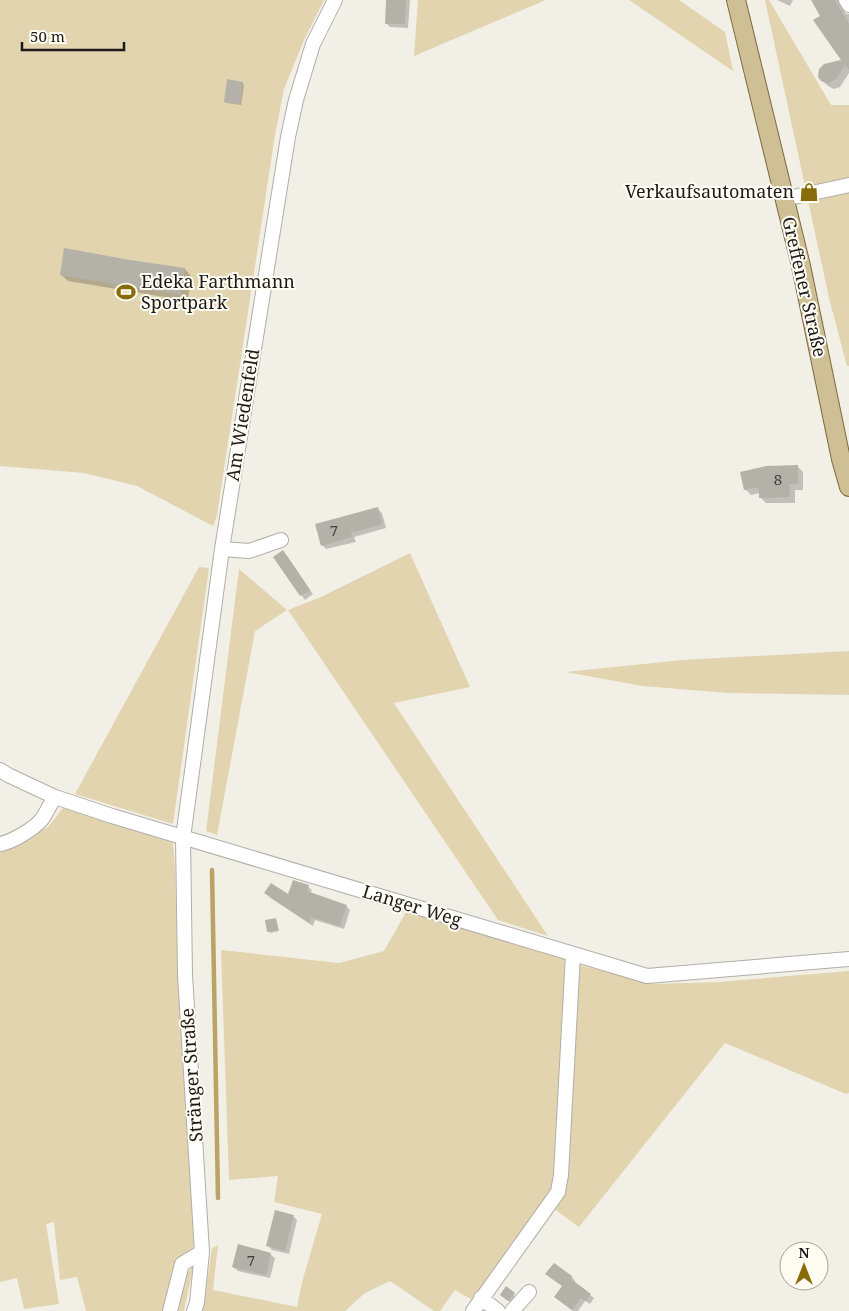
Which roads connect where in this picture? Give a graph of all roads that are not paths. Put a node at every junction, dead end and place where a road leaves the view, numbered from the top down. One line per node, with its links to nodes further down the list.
1 (335, 0): 9 (street, Am Wiedenfeld)
2 (736, 0): 6 (main road, Greffener Straße)
3 (846, 0): 4 (street)
4 (849, 5)
5 (849, 185): 6 (street)
6 (784, 199): 7 (main road, Greffener Straße)
7 (849, 487)
8 (281, 540): 9 (street)
9 (222, 549): 12 (street, Am Wiedenfeld)
10 (0, 770): 11 (street)
11 (55, 797): 12 (street, Langer Weg); 13 (street)
12 (183, 838): 14 (street, Langer Weg); 16 (street, Stränger Straße)
13 (0, 844)
14 (573, 954): 15 (street, Langer Weg); 18 (street)
15 (849, 959)
16 (202, 1252): 19 (street); 20 (street, Stränger Straße)
17 (530, 1292): 23 (street)
18 (481, 1298): 21 (street); 22 (street)
19 (170, 1311)
20 (194, 1311)
21 (473, 1311)
22 (498, 1311)
23 (512, 1311)

